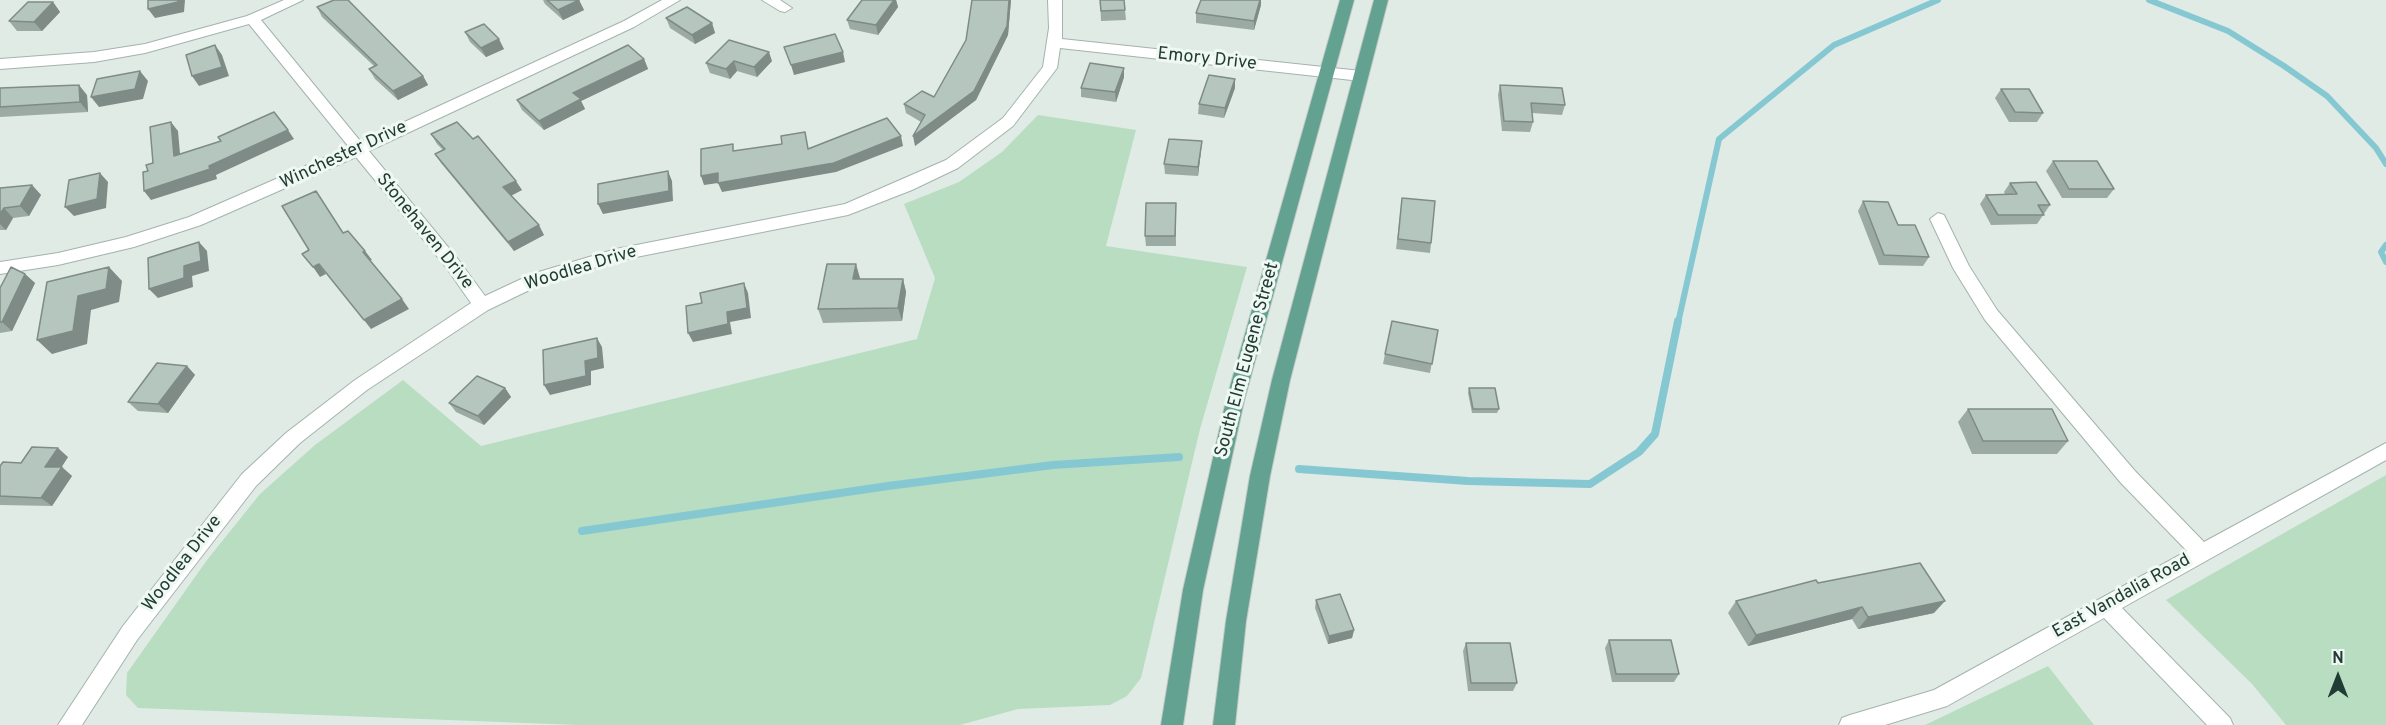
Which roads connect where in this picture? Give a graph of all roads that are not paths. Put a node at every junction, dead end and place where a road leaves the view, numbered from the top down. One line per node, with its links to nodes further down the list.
1 (296, 0): 8 (street)
2 (673, 0): 13 (street, Winchester Drive)
3 (770, 0): 7 (street)
4 (1055, 0): 9 (street, Woodlea Drive)
5 (1347, 0): 11 (main road, South Elm Eugene Street)
6 (1381, 0): 12 (main road, South Elm Eugene Street)
7 (785, 8)
8 (252, 19): 10 (street); 13 (street, Stonehaven Drive)
9 (1054, 43): 11 (street, Emory Drive); 16 (street, Woodlea Drive)
10 (0, 64)
11 (1326, 72): 12 (street, Emory Drive); 21 (main road, South Elm Eugene Street)
12 (1360, 76): 22 (main road, South Elm Eugene Street)
13 (357, 150): 15 (street, Winchester Drive); 16 (street, Stonehaven Drive)
14 (1938, 219): 18 (street)
15 (0, 268)
16 (482, 305): 20 (street, Woodlea Drive)
17 (2386, 451): 18 (street, East Vandalia Road)
18 (2201, 553): 19 (street, East Vandalia Road)
19 (2106, 606): 23 (street, East Vandalia Road); 24 (street)
20 (69, 725)
21 (1172, 725)
22 (1224, 725)
23 (1850, 725)
24 (2222, 725)

